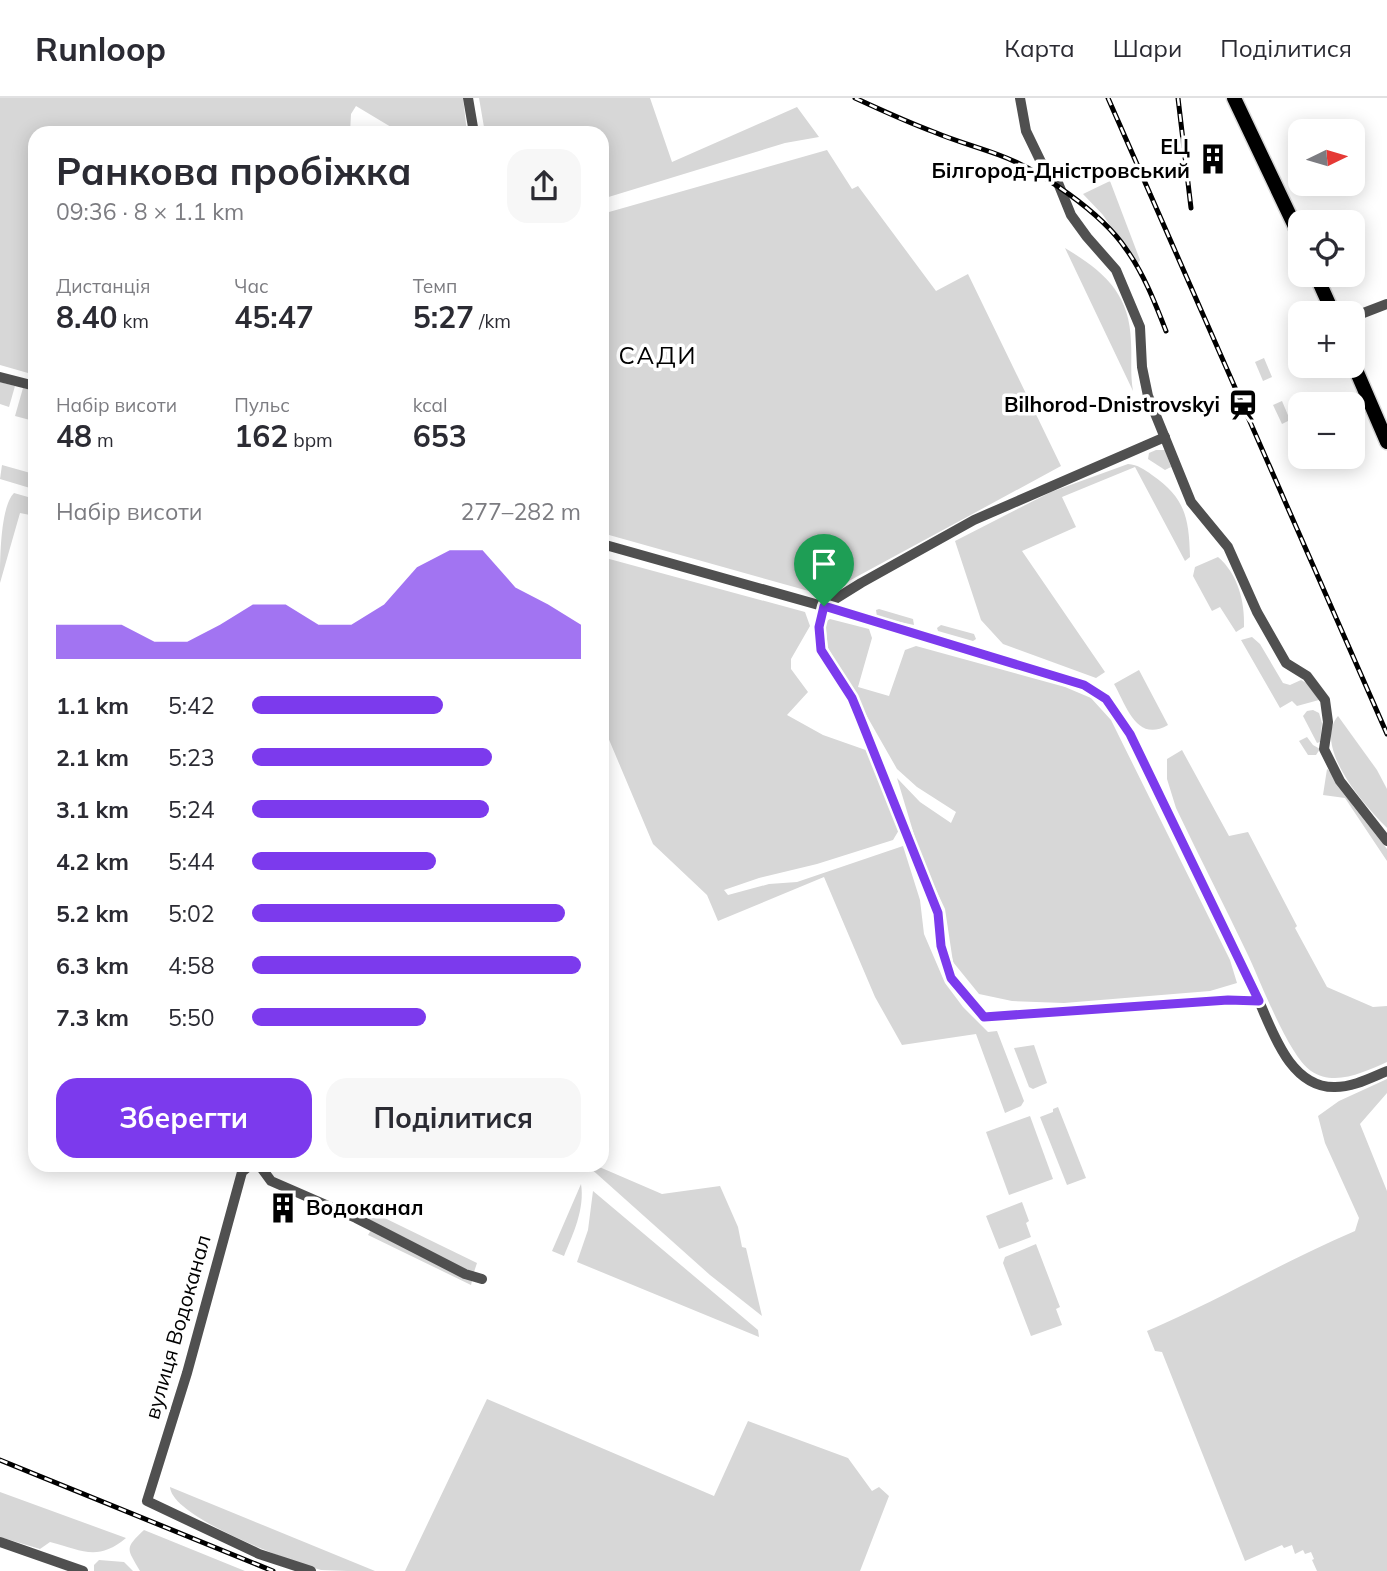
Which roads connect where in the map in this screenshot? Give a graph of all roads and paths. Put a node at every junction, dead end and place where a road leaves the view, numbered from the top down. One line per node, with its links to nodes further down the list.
1 (468, 98): 4 (street)
2 (1020, 98): 11 (street)
3 (1234, 98): 5 (main road)
4 (473, 126)
5 (1288, 212)
6 (1387, 304): 7 (street)
7 (1365, 312)
8 (0, 377): 10 (street)
9 (1359, 378): 12 (main road)
10 (28, 384)
11 (1165, 437): 14 (street); 15 (street)
12 (1387, 442)
13 (609, 546): 14 (street)
14 (824, 606): 16 (street); 16 (street)
15 (1387, 841)
16 (1259, 1001): 17 (street)
17 (1387, 1071)
18 (242, 1172): 23 (street, вулиця Водоканал)
19 (264, 1172): 20 (street)
20 (482, 1279)
21 (0, 1542): 22 (street)
22 (83, 1571)
23 (311, 1571)

